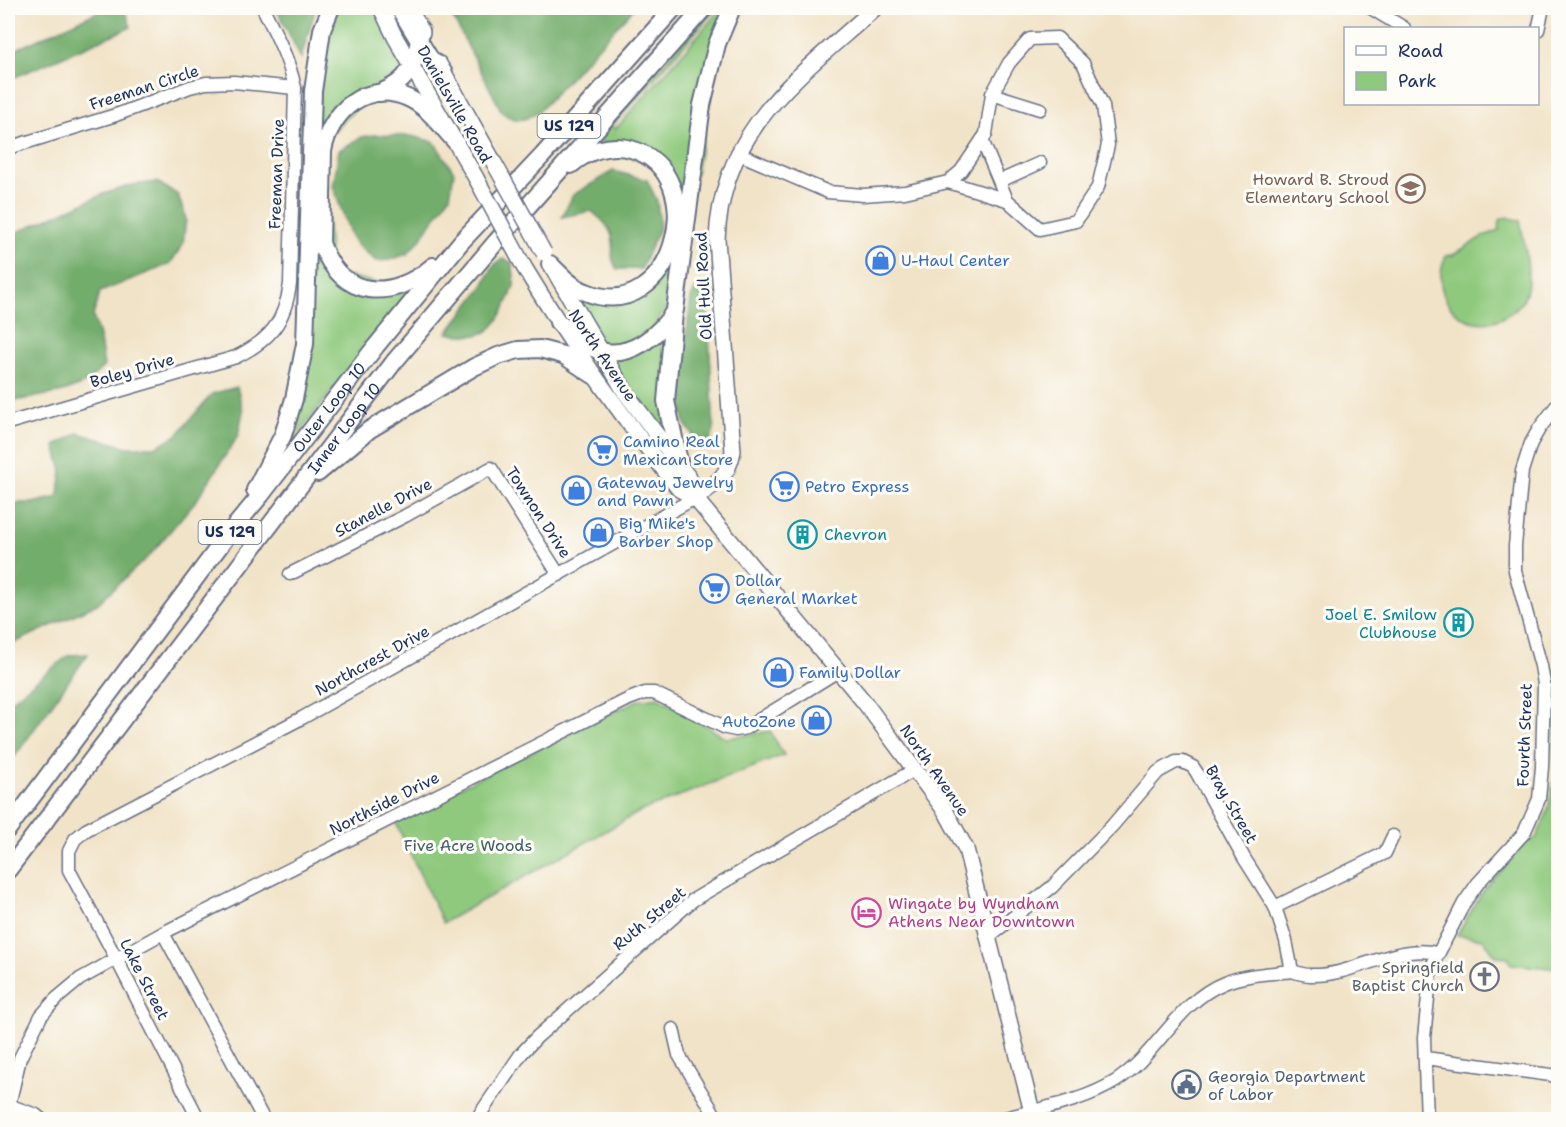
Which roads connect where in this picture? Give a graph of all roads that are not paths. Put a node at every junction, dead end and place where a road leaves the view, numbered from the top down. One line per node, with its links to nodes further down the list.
1 (263, 8): 19 (street, Freeman Drive)
2 (331, 8): 15 (highway)
3 (338, 8): 15 (highway)
4 (381, 8): 17 (main road, Danielsville Road)
5 (397, 8): 16 (highway)
6 (409, 8): 16 (main road, Danielsville Road)
7 (674, 8): 34 (highway, Outer Loop 10 / US 129)
8 (704, 8): 30 (highway, Inner Loop 10 / US 129)
9 (732, 8): 36 (highway)
10 (875, 8): 26 (main road, Old Hull Road)
11 (1371, 8): 13 (street)
12 (1543, 8): 14 (street)
13 (1402, 27)
14 (1539, 27)
15 (322, 30): 46 (highway)
16 (420, 35): 17 (highway); 18 (highway)
17 (412, 66): 20 (highway); 24 (main road, Danielsville Road)
18 (444, 73): 32 (main road, Danielsville Road, bridge)
19 (295, 88): 25 (street, Freeman Circle); 38 (street, Freeman Drive)
20 (375, 94): 24 (highway); 34 (highway)
21 (992, 94): 22 (street); 23 (street); 31 (street)
22 (1040, 109)
23 (982, 140): 28 (street); 29 (street)
24 (456, 142): 33 (main road, Danielsville Road, bridge)
25 (8, 148)
26 (737, 153): 28 (street); 45 (main road, Old Hull Road)
27 (1040, 163): 29 (street)
28 (948, 182): 31 (street)
29 (1000, 182): 31 (street)
30 (541, 190): 35 (highway); 47 (highway, Inner Loop 10 / US 129)
31 (1007, 200)
32 (518, 205): 35 (main road, North Avenue, bridge)
33 (498, 219): 37 (main road, North Avenue, bridge)
34 (461, 242): 46 (highway, Outer Loop 10 / US 129)
35 (547, 259): 39 (main road, North Avenue)
36 (675, 310): 39 (highway); 43 (highway)
37 (558, 322): 39 (highway); 40 (main road, North Avenue)
38 (263, 341): 42 (street, Boley Drive)
39 (599, 351): 43 (main road, North Avenue)
40 (593, 375): 45 (main road, North Avenue); 47 (highway)
41 (1558, 404): 59 (street, Fourth Street)
42 (8, 423)
43 (680, 466): 45 (main road, North Avenue)
44 (491, 468): 48 (street, Stanelle Drive); 49 (street, Townon Drive)
45 (695, 498): 49 (street, Northcrest Drive); 50 (main road, North Avenue)
46 (230, 531): 52 (highway, Outer Loop 10 / US 129)
47 (257, 541): 55 (highway, Inner Loop 10 / US 129)
48 (290, 574)
49 (560, 574): 54 (street, Northcrest Drive)
50 (838, 671): 51 (main road, North Avenue); 57 (street, Northside Drive)
51 (914, 770): 58 (main road, North Avenue); 70 (street, Ruth Street)
52 (8, 829)
53 (1393, 836): 56 (street)
54 (69, 852): 60 (street, Lake Street)
55 (8, 870)
56 (1275, 907): 58 (street, Bray Street); 61 (street, Bray Street)
57 (164, 933): 60 (street, Northside Drive); 69 (street)
58 (988, 937): 66 (main road, North Avenue)
59 (1437, 953): 61 (street); 63 (street, Fourth Street)
60 (116, 958): 65 (street, Northside Drive); 68 (street, Lake Street)
61 (1292, 971): 66 (street)
62 (673, 1029): 71 (street)
63 (1425, 1058): 64 (street); 73 (street, Fourth Street)
64 (1558, 1076)
65 (8, 1105): 67 (street)
66 (1033, 1115): 72 (street)
67 (42, 1119)
68 (199, 1119)
69 (264, 1119)
70 (476, 1119)
71 (718, 1119)
72 (998, 1119)
73 (1427, 1119)

